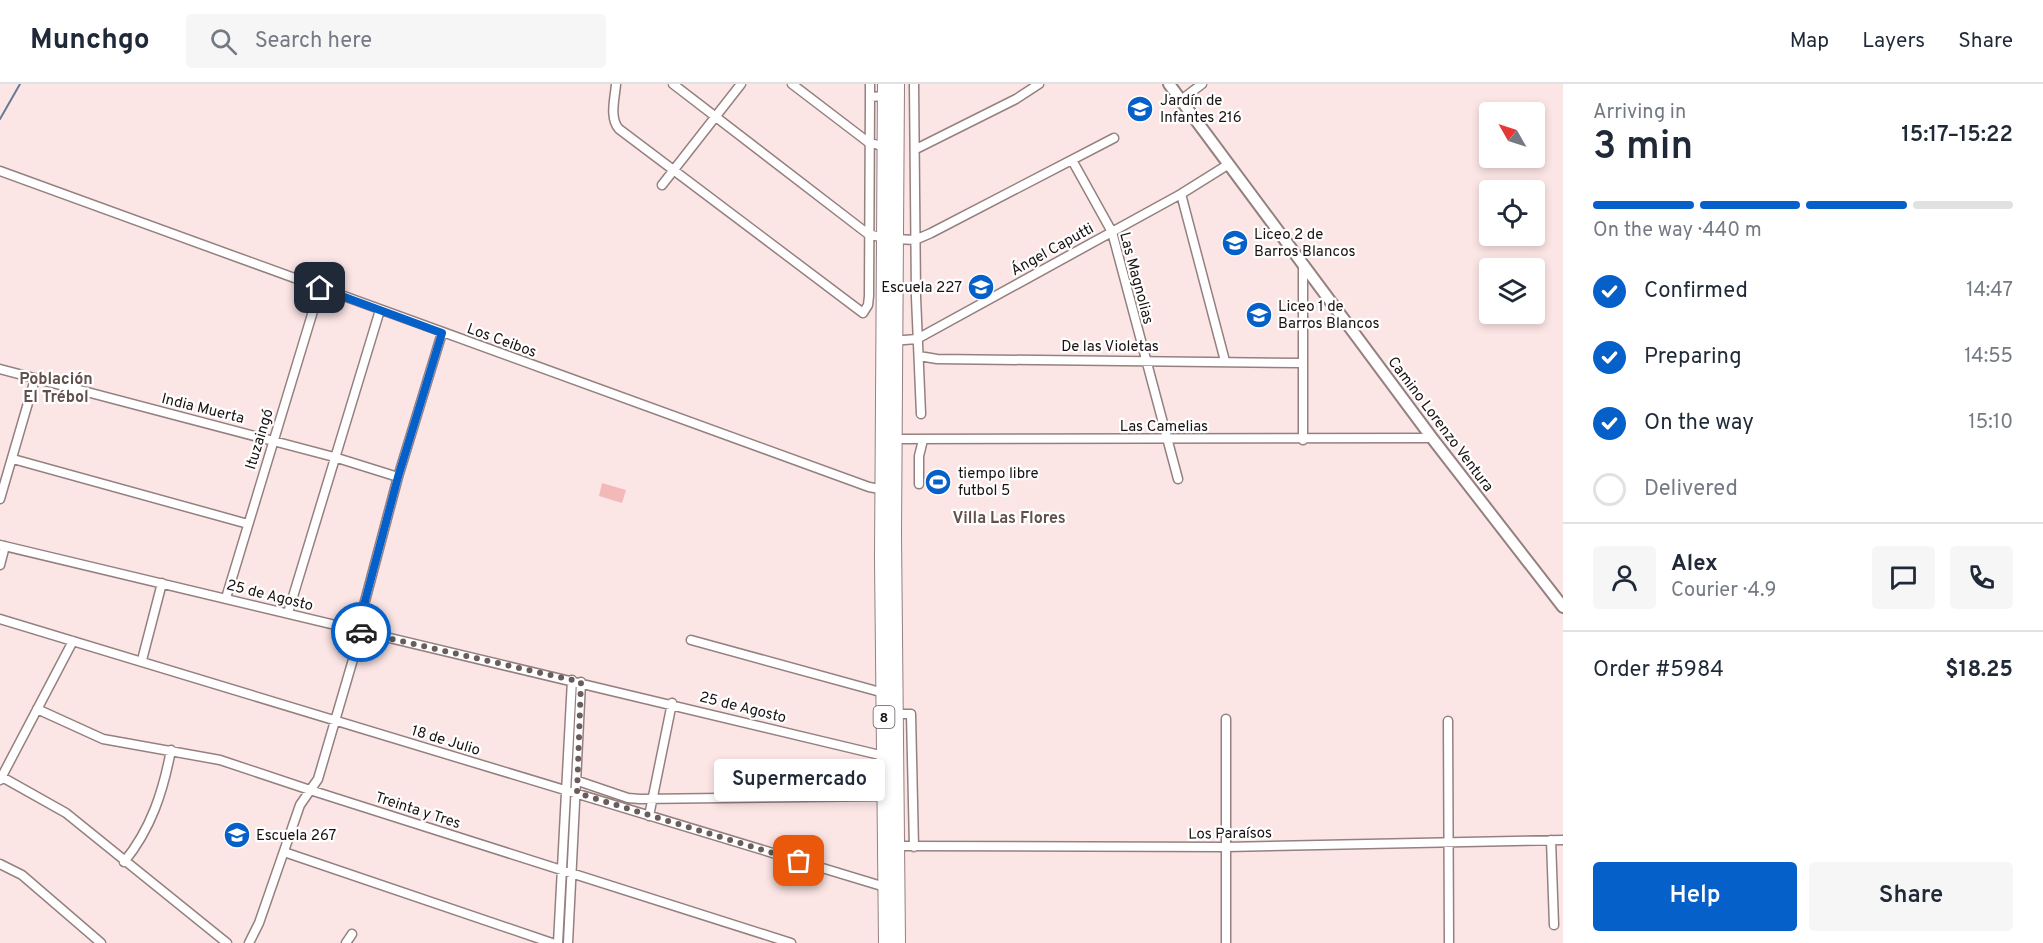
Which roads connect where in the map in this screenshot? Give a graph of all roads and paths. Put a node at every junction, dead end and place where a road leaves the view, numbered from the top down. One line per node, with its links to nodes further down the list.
1 (616, 84): 21 (street)
2 (673, 84): 14 (street)
3 (741, 84): 14 (street)
4 (792, 84): 16 (street)
5 (870, 84): 12 (street)
6 (897, 84): 27 (highway, 8)
7 (914, 84): 18 (street)
8 (1039, 84): 18 (street)
9 (1169, 84): 13 (street, Camino Lorenzo Ventura)
10 (1202, 84): 13 (street)
11 (885, 90): 12 (street); 17 (highway, 8)
12 (870, 97): 16 (street)
13 (1181, 100): 20 (street, Camino Lorenzo Ventura)
14 (715, 117): 21 (street); 26 (street)
15 (1114, 138): 19 (street)
16 (868, 142): 17 (street); 26 (street)
17 (885, 147): 27 (highway, 8)
18 (916, 149): 28 (street)
19 (1072, 160): 25 (street, Las Magnolias); 28 (street)
20 (1228, 164): 24 (street, Ángel Caputti); 29 (street, Camino Lorenzo Ventura)
21 (674, 169): 23 (street); 26 (street)
22 (0, 171): 30 (street, Los Ceibos)
23 (662, 185)
24 (1181, 194): 25 (street, Ángel Caputti); 37 (street)
25 (1112, 232): 33 (street, Ángel Caputti); 36 (street, Las Magnolias)
26 (868, 234): 27 (street)
27 (890, 238): 28 (street); 34 (highway, 8)
28 (915, 240): 33 (street)
29 (1303, 265): 38 (street); 42 (street, Camino Lorenzo Ventura)
30 (320, 288): 31 (street, Los Ceibos); 44 (street, Ituzaingó)
31 (380, 310): 32 (street, Los Ceibos); 48 (street)
32 (442, 333): 50 (street); 53 (street, Los Ceibos)
33 (917, 339): 34 (street, Ángel Caputti); 35 (street)
34 (890, 341): 43 (highway, 8); 53 (highway, 8)
35 (919, 356): 36 (street, De las Violetas); 41 (street)
36 (1145, 360): 37 (street, De las Violetas); 46 (street, Las Magnolias)
37 (1225, 361): 38 (street, De las Violetas)
38 (1301, 363): 47 (street)
39 (0, 369): 40 (street, India Muerta)
40 (35, 379): 44 (street, India Muerta); 49 (street)
41 (921, 414)
42 (1432, 438): 47 (street, Las Camelias); 60 (street, Camino Lorenzo Ventura)
43 (895, 439): 45 (street, Las Camelias); 53 (highway, 8)
44 (273, 440): 48 (street, India Muerta); 55 (street, Ituzaingó)
45 (923, 440): 46 (street, Las Camelias); 52 (street)
46 (1166, 440): 47 (street, Las Camelias); 51 (street, Las Magnolias)
47 (1303, 440)
48 (334, 457): 50 (street, India Muerta); 61 (street)
49 (13, 459): 54 (street); 55 (street)
50 (398, 477): 63 (street)
51 (1178, 479)
52 (919, 484)
53 (889, 490): 69 (highway, 8); 72 (highway, 8)
54 (0, 499)
55 (248, 524): 59 (street, Ituzaingó)
56 (2, 546): 57 (street); 58 (street, 25 de Agosto)
57 (0, 565)
58 (162, 583): 59 (street, 25 de Agosto); 66 (street)
59 (226, 598): 61 (street, 25 de Agosto)
60 (1563, 607)
61 (288, 613): 63 (street, 25 de Agosto)
62 (0, 619): 65 (street, 18 de Julio)
63 (358, 631): 67 (street, 25 de Agosto); 74 (street)
64 (691, 640): 69 (street)
65 (73, 641): 66 (street, 18 de Julio); 71 (street)
66 (142, 660): 74 (street, 18 de Julio)
67 (572, 680): 68 (street, 25 de Agosto); 81 (street)
68 (581, 682): 70 (street, 25 de Agosto); 79 (street)
69 (884, 693): 77 (highway, 8)
70 (672, 703): 77 (street, 25 de Agosto); 84 (street)
71 (37, 709): 76 (street, Treinta y Tres); 78 (street)
72 (896, 714): 89 (highway, 8); 90 (street)
73 (1226, 719): 91 (street)
74 (336, 721): 80 (street); 81 (street, 18 de Julio)
75 (1448, 721): 88 (street)
76 (171, 750): 80 (street, Treinta y Tres); 93 (street)
77 (884, 756): 83 (highway, 8)
78 (1, 778): 93 (street)
79 (578, 781): 82 (street); 84 (street)
80 (310, 790): 92 (street); 95 (street, Treinta y Tres)
81 (567, 790): 82 (street, 18 de Julio); 95 (street)
82 (577, 793): 85 (street, 18 de Julio); 96 (street)
83 (885, 796): 84 (street); 97 (highway, 8)
84 (652, 798): 85 (street)
85 (649, 816): 97 (street, 18 de Julio)
86 (1551, 840): 87 (street, Los Paraísos); 88 (street, Los Paraísos); 98 (street)
87 (1563, 840)
88 (1448, 841): 91 (street, Los Paraísos); 111 (street)
89 (898, 846): 90 (street, Los Paraísos); 109 (highway, 8)
90 (914, 847): 91 (street, Los Paraísos)
91 (1226, 847): 110 (street)
92 (284, 852): 102 (street); 104 (street)
93 (123, 862): 101 (street)
94 (0, 864): 100 (street)
95 (562, 870): 96 (street, Treinta y Tres); 105 (street)
96 (573, 873): 106 (street); 107 (street, Treinta y Tres)
97 (885, 887): 108 (highway, 8)
98 (1554, 925)
99 (352, 934): 103 (street)
100 (101, 943)
101 (227, 943)
102 (249, 943)
103 (346, 943)
104 (552, 943)
105 (558, 943)
106 (568, 943)
107 (791, 943)
108 (886, 943)
109 (898, 943)
110 (1226, 943)
111 (1449, 943)

